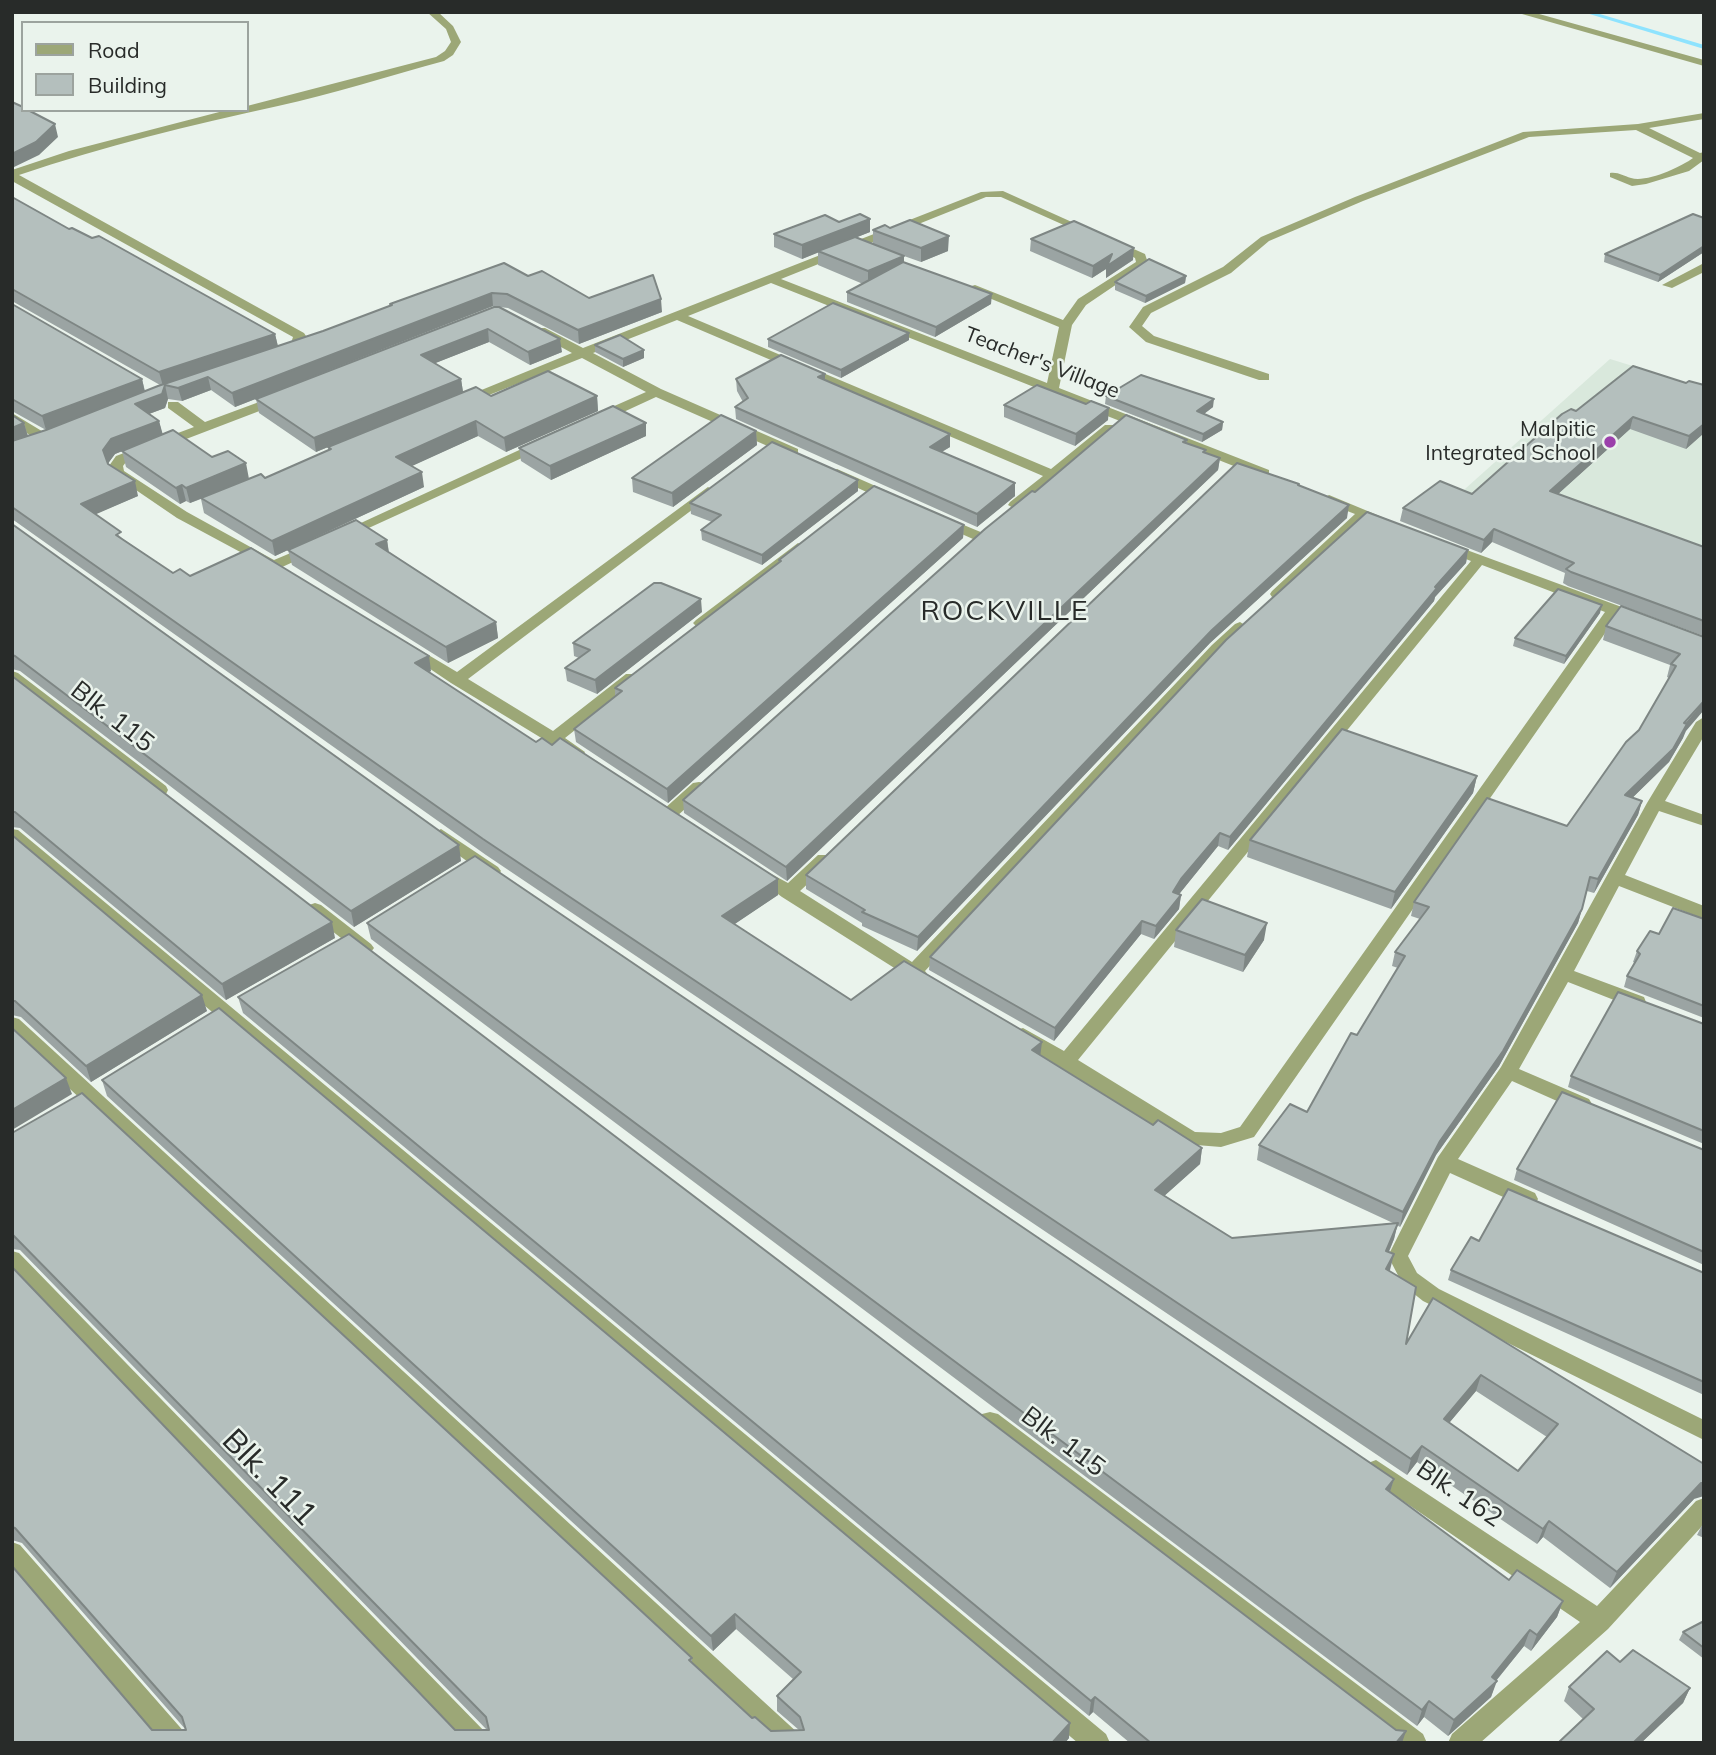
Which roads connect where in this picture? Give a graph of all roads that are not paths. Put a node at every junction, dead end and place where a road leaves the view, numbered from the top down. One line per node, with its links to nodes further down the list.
1 (432, 12): 4 (street)
2 (1520, 12): 3 (street)
3 (1704, 62)
4 (248, 109)
5 (232, 112): 9 (street)
6 (1704, 116): 7 (street)
7 (1639, 127): 8 (street); 22 (street)
8 (1702, 156): 10 (street)
9 (12, 175): 21 (street)
10 (1614, 175)
11 (857, 245): 12 (street); 14 (street); 18 (street)
12 (870, 250)
13 (1704, 267): 16 (street)
14 (769, 278): 17 (street); 23 (street, Teacher's Village)
15 (961, 285): 18 (street)
16 (1668, 285)
17 (676, 315): 20 (street); 34 (street)
18 (1066, 324): 23 (street)
19 (534, 327): 20 (street)
20 (580, 351): 24 (street); 26 (street)
21 (270, 356)
22 (1264, 377)
23 (1052, 389): 29 (street, Teacher's Village)
24 (656, 392): 30 (street); 38 (street)
25 (292, 393): 31 (street)
26 (453, 404)
27 (173, 405): 31 (street)
28 (12, 417): 33 (street)
29 (1124, 418): 34 (street); 35 (street, Teacher's Village)
30 (580, 427)
31 (204, 428): 45 (street)
32 (555, 438): 45 (street)
33 (23, 447)
34 (1053, 475): 40 (street)
35 (1276, 478)
36 (718, 484): 53 (street)
37 (1314, 493): 39 (street)
38 (907, 505)
39 (1365, 513): 41 (street); 75 (street)
40 (931, 515)
41 (1403, 529)
42 (1428, 539): 44 (street)
43 (806, 541): 49 (street)
44 (1479, 560): 47 (street); 83 (street)
45 (275, 565): 46 (street)
46 (298, 579)
47 (1614, 609): 48 (street); 83 (street)
48 (1639, 619)
49 (686, 635)
50 (400, 644): 53 (street)
51 (642, 669): 55 (street)
52 (12, 676): 58 (street, Blk. 115)
53 (457, 680): 55 (street)
54 (1702, 727): 59 (street)
55 (554, 738): 56 (street)
56 (589, 760)
57 (711, 776): 60 (street)
58 (177, 803)
59 (1656, 803): 62 (street); 66 (street)
60 (670, 813)
61 (421, 820): 67 (street)
62 (1704, 821)
63 (12, 834): 80 (street)
64 (838, 845): 68 (street)
65 (745, 864): 68 (street)
66 (1615, 878): 70 (street); 76 (street)
67 (512, 884)
68 (788, 893): 75 (street)
69 (298, 896): 72 (street)
70 (1704, 913)
71 (376, 925): 72 (street)
72 (353, 939): 73 (street); 74 (street)
73 (330, 952)
74 (386, 964)
75 (913, 972): 77 (street)
76 (1562, 973): 79 (street); 84 (street)
77 (936, 985)
78 (247, 999): 80 (street)
79 (1652, 1008)
80 (218, 1015): 100 (street)
81 (12, 1024): 85 (street)
82 (1007, 1026): 83 (street)
83 (1067, 1060)
84 (1508, 1073): 87 (street); 88 (street)
85 (97, 1093): 86 (street); 99 (street)
86 (69, 1110)
87 (1606, 1114)
88 (1445, 1162): 89 (street); 92 (street)
89 (1544, 1206)
90 (12, 1259): 98 (street, Blk. 111)
91 (972, 1408): 101 (street, Blk. 115)
92 (1704, 1431)
93 (1356, 1456): 96 (street, Blk. 162)
94 (1704, 1508): 96 (street)
95 (12, 1552): 97 (street)
96 (1599, 1621): 102 (street)
97 (177, 1743)
98 (478, 1743)
99 (790, 1743)
100 (1097, 1743)
101 (1414, 1743)
102 (1461, 1743)

